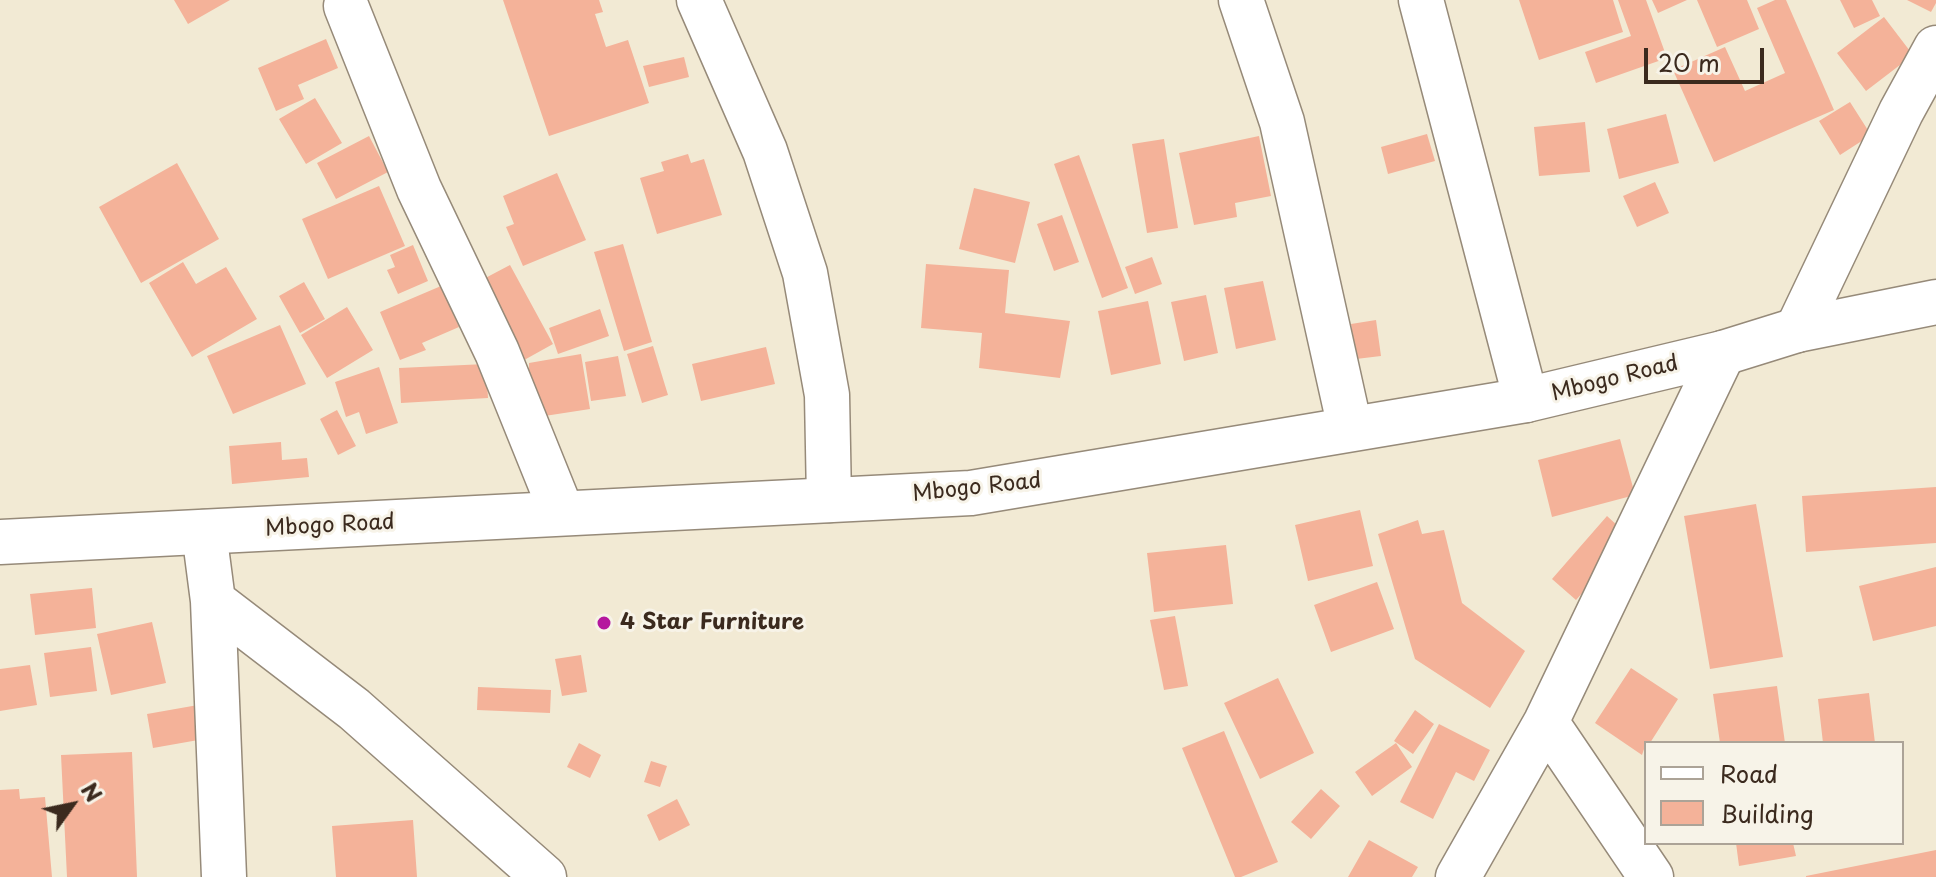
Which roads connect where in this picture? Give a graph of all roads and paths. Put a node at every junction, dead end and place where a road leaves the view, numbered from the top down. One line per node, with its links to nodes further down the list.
1 (699, 0): 11 (street)
2 (1241, 0): 10 (street)
3 (1421, 0): 9 (street)
4 (346, 6): 12 (street)
5 (1936, 48): 7 (street)
6 (1936, 302): 7 (street, Mbogo Road)
7 (1797, 330): 8 (street, Mbogo Road)
8 (1723, 353): 9 (street, Mbogo Road); 16 (street)
9 (1526, 400): 10 (street, Mbogo Road)
10 (1350, 428): 11 (street, Mbogo Road)
11 (829, 500): 12 (street, Mbogo Road)
12 (562, 513): 13 (street, Mbogo Road)
13 (204, 532): 14 (street, Mbogo Road); 15 (street)
14 (0, 542)
15 (213, 601): 17 (street); 18 (street)
16 (1546, 722): 19 (street); 20 (street)
17 (224, 877)
18 (544, 877)
19 (1458, 877)
20 (1651, 877)

